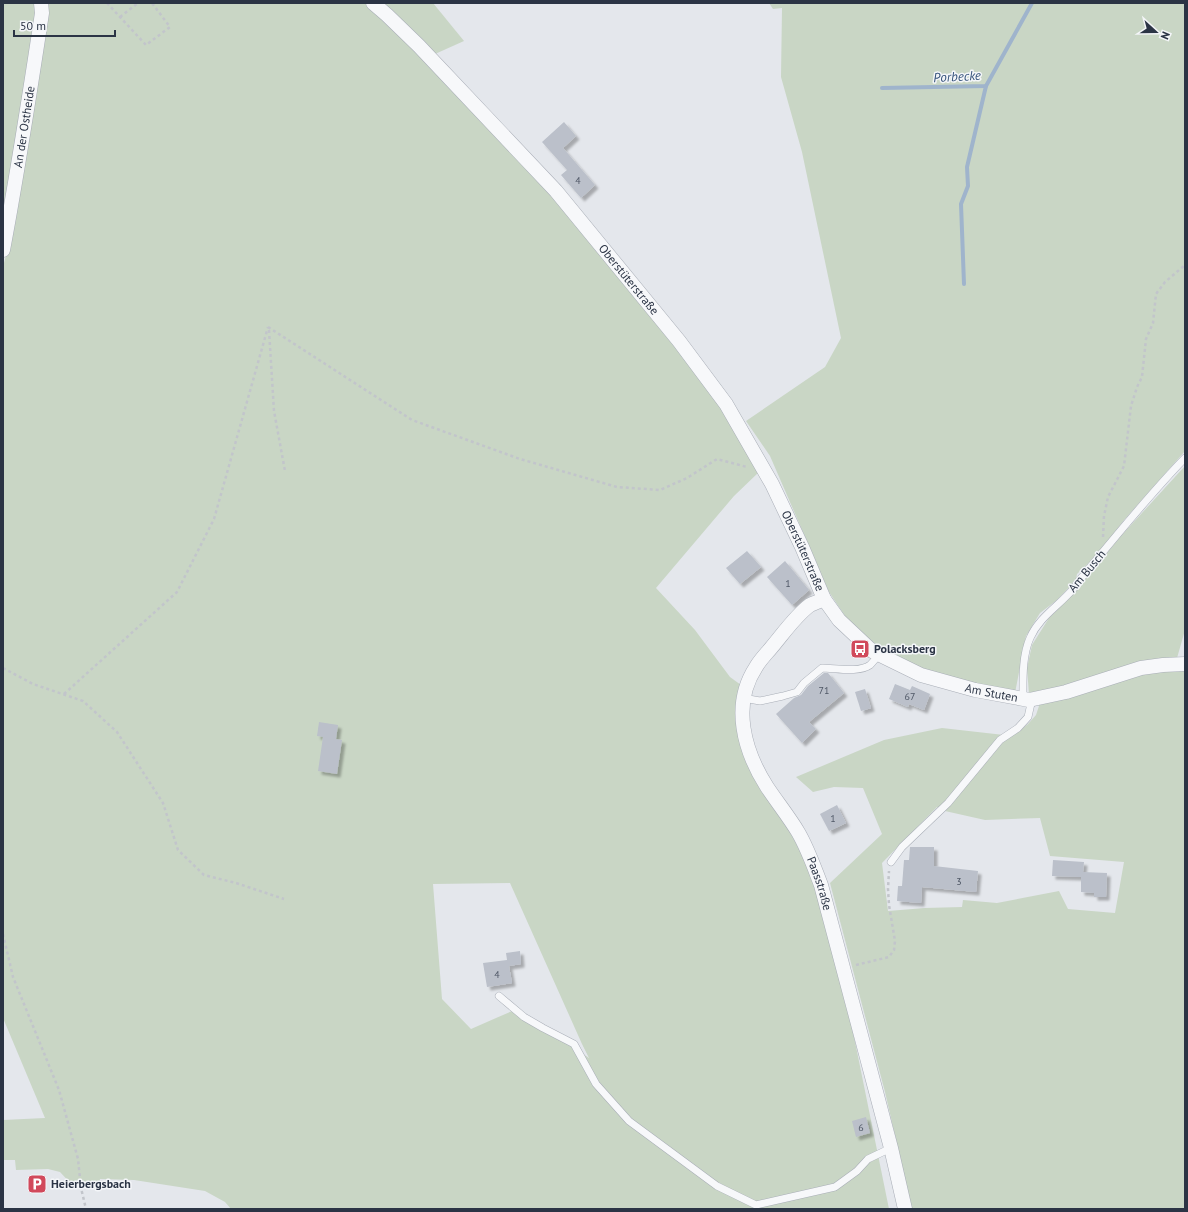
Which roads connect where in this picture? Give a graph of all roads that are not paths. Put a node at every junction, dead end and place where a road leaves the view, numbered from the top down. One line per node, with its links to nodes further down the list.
1 (41, 3): 3 (street, An der Ostheide)
2 (373, 3): 5 (street, Oberstüterstraße)
3 (3, 250)
4 (1185, 458): 9 (lane, Am Busch)
5 (824, 599): 6 (street, Am Stuten); 8 (street, Paasstraße)
6 (879, 655): 8 (lane); 9 (street, Am Stuten)
7 (1185, 664): 9 (street, Am Stuten)
8 (743, 698): 12 (street, Paasstraße)
9 (1028, 699): 10 (lane, Am Busch)
10 (891, 862)
11 (500, 996): 12 (lane)
12 (891, 1148): 13 (street, Paasstraße)
13 (905, 1209)

